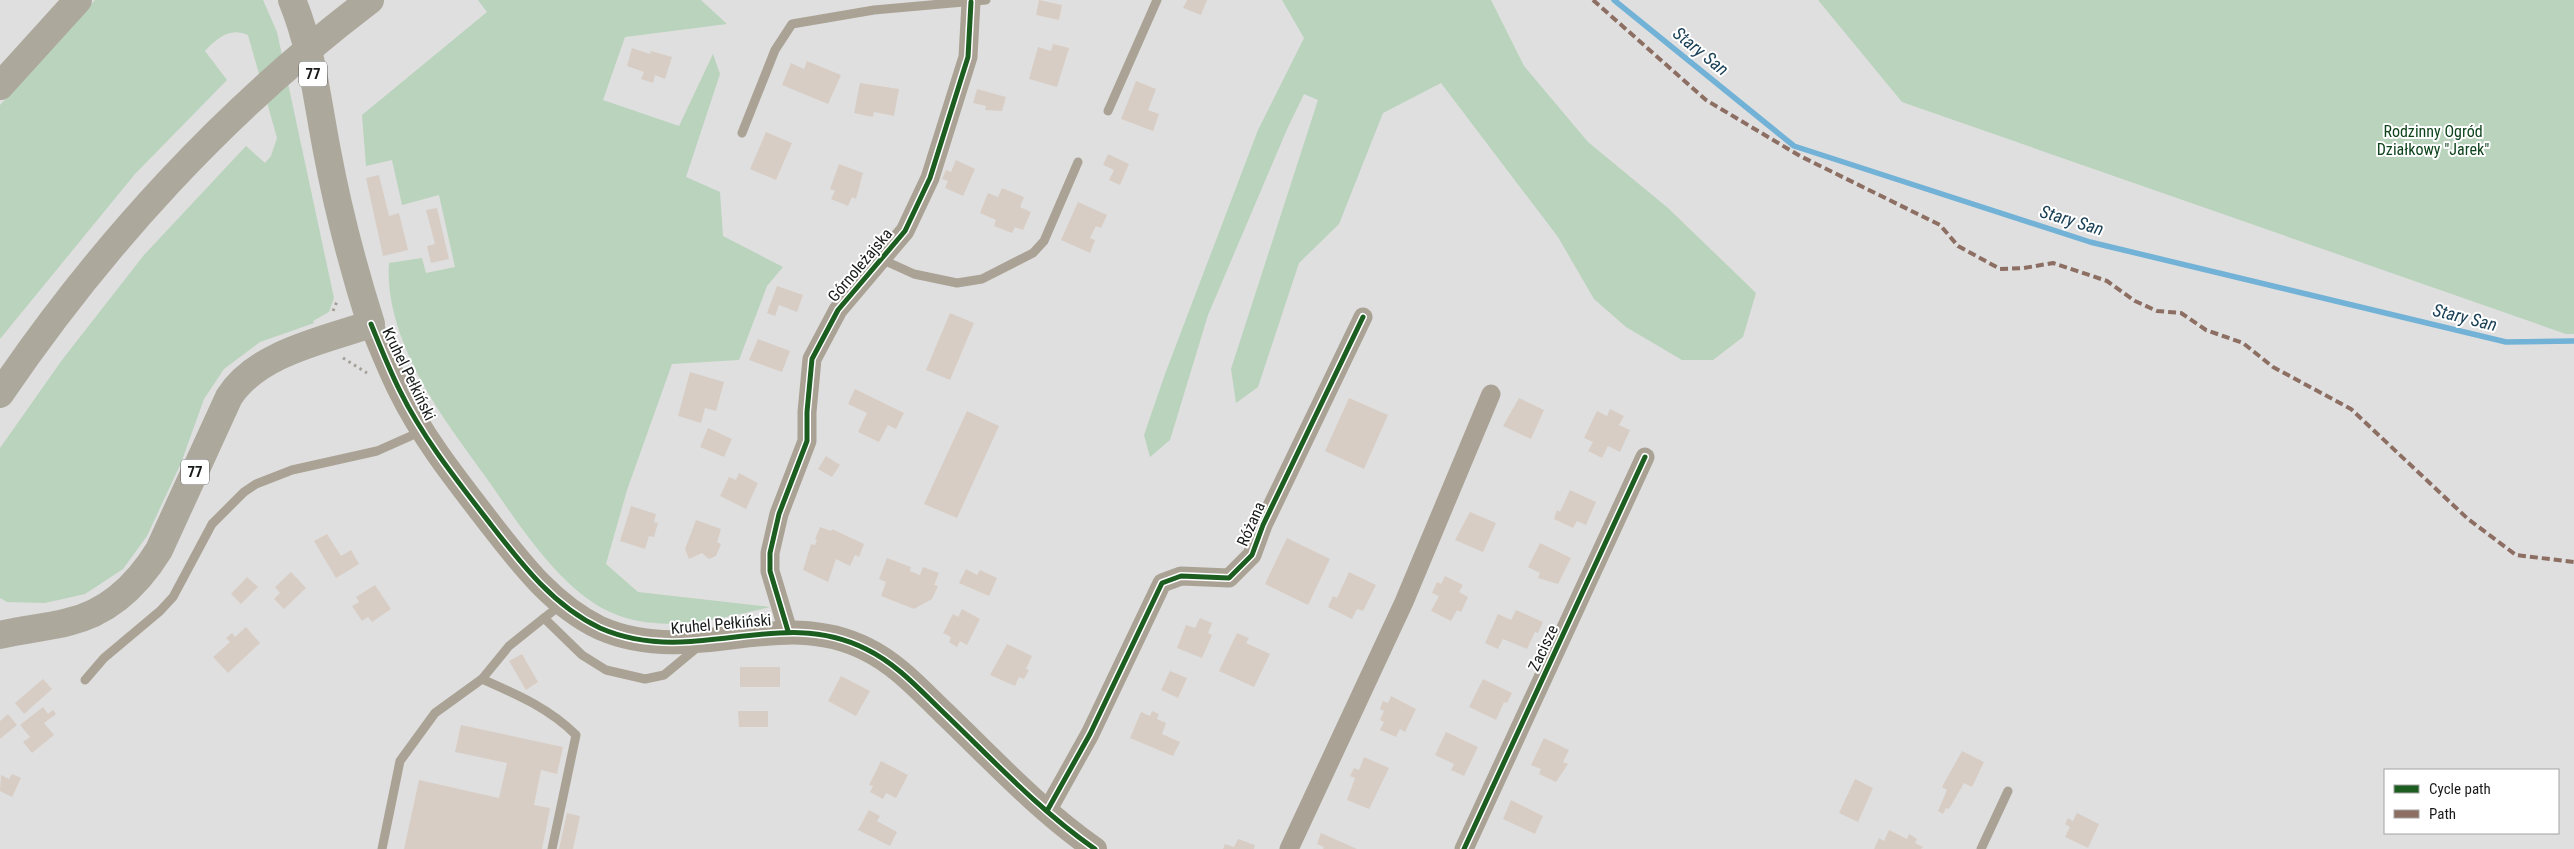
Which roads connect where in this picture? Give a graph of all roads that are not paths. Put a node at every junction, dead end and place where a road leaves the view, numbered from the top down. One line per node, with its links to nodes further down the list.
1 (78, 0): 6 (main road)
2 (292, 0): 12 (main road, Kruhel Pełkiński / 77)
3 (1157, 0): 7 (lane)
4 (978, 1): 8 (lane); 10 (street, Górnoleżajska)
5 (361, 7): 13 (main road, 77)
6 (0, 86)
7 (1108, 111)
8 (742, 133)
9 (1078, 162): 10 (lane)
10 (881, 259): 22 (street, Górnoleżajska)
11 (1363, 317): 28 (street, Różana)
12 (371, 324): 17 (street, Kruhel Pełkiński); 21 (main road, 77)
13 (29, 351): 14 (main road, 77); 15 (main road)
14 (0, 377)
15 (0, 394)
16 (1490, 394): 32 (street)
17 (422, 430): 19 (street, Kruhel Pełkiński); 26 (lane)
18 (1645, 457): 33 (street, Zacisze)
19 (553, 611): 24 (street, Kruhel Pełkiński); 24 (lane); 25 (lane)
20 (0, 617): 21 (main road)
21 (27, 628): 23 (main road)
22 (788, 631): 24 (street, Kruhel Pełkiński); 28 (street, Kruhel Pełkiński)
23 (0, 635)
24 (708, 640)
25 (482, 679): 29 (lane); 30 (lane)
26 (85, 680)
27 (2008, 791): 34 (lane)
28 (1047, 811): 31 (street, Kruhel Pełkiński)
29 (382, 849)
30 (552, 849)
31 (1095, 849)
32 (1289, 849)
33 (1464, 849)
34 (1981, 849)

